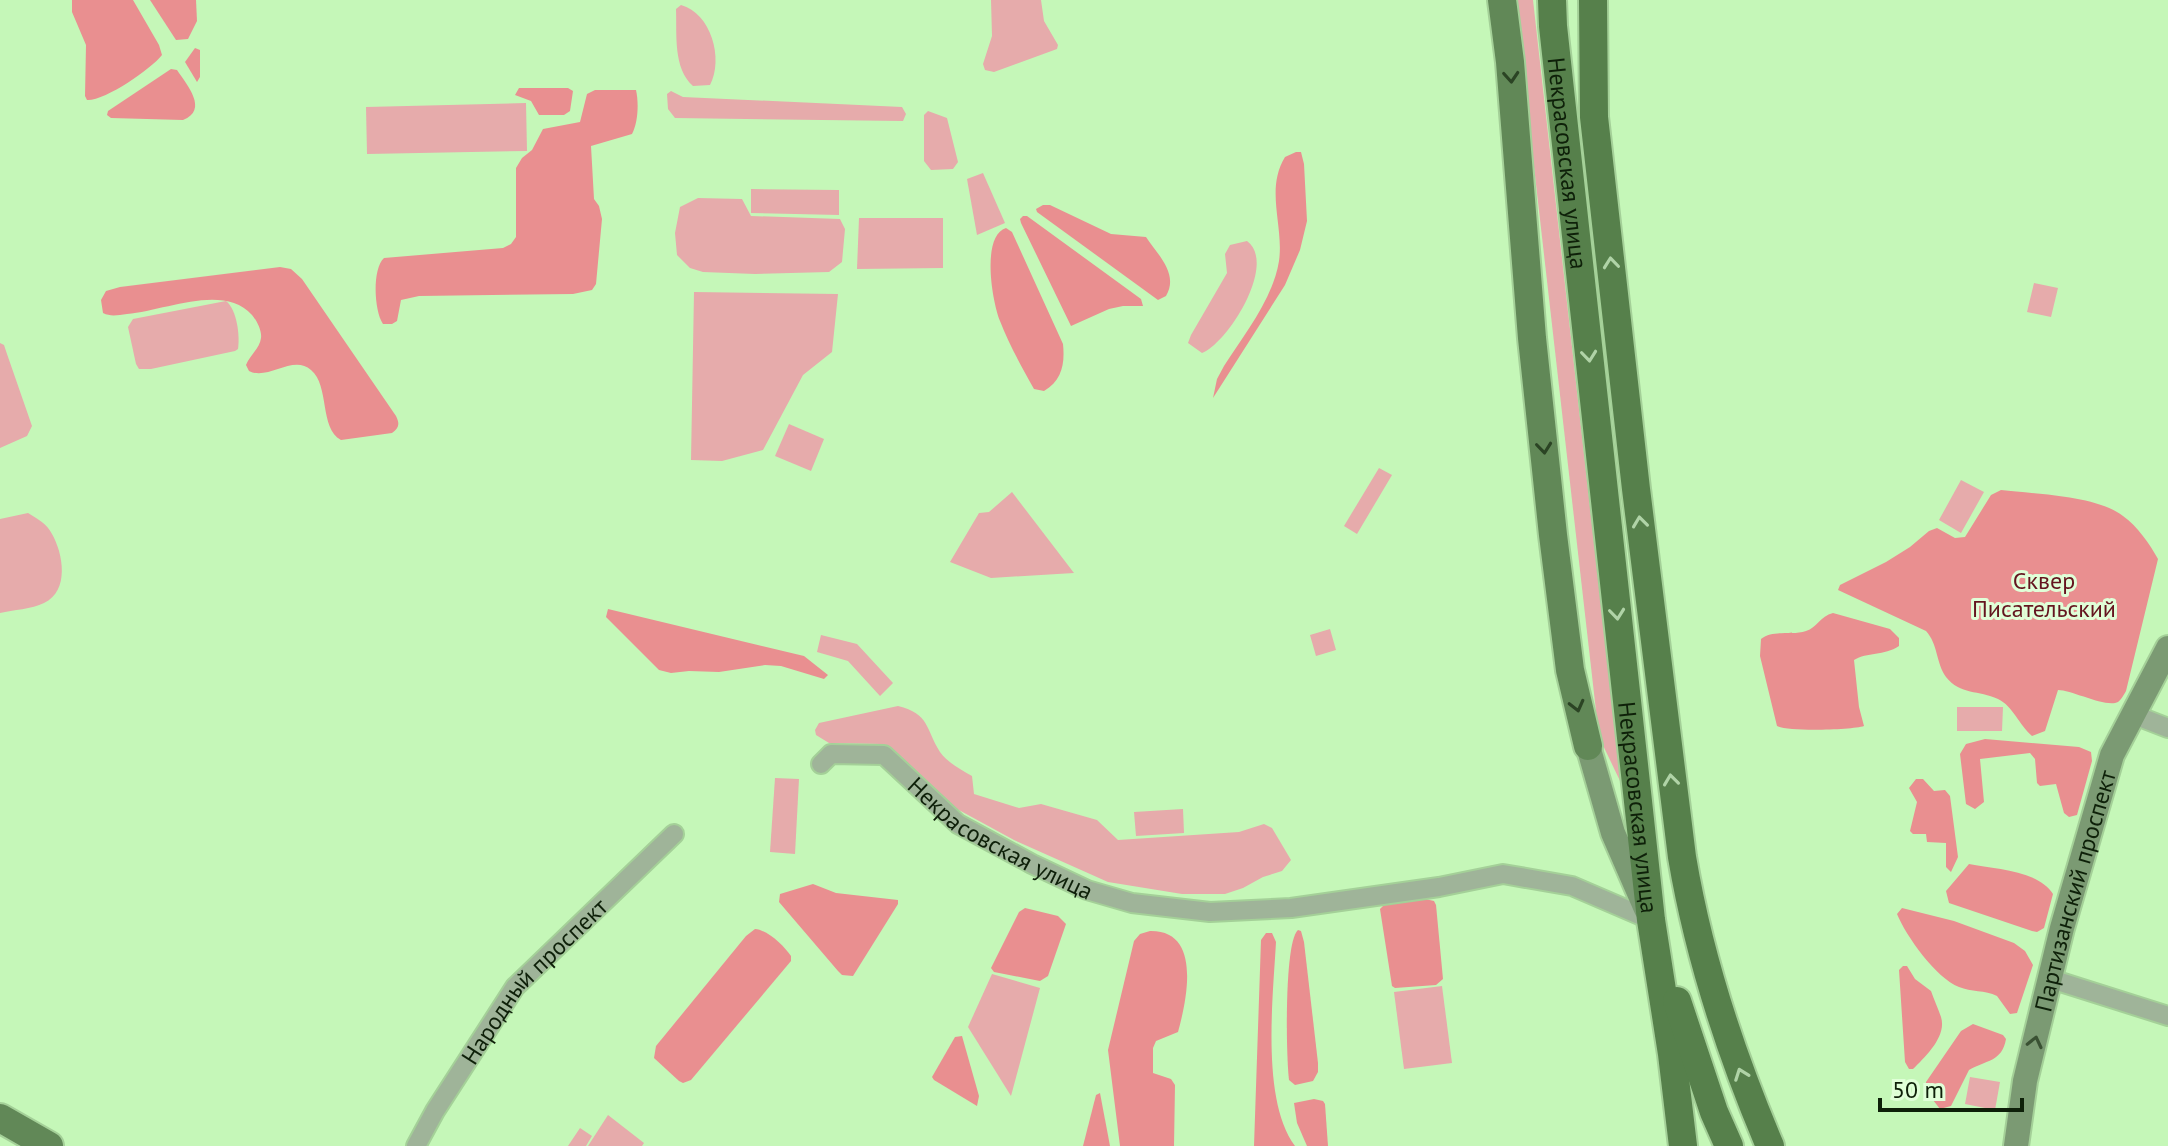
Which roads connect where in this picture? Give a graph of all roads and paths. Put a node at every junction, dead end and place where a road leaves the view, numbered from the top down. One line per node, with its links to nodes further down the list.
1 (1502, 0): 7 (main road, one-way to 7)
2 (1552, 0): 10 (highway, Некрасовская улица, one-way to 10)
3 (1593, 0): 18 (highway, Некрасовская улица, one-way to 3)
4 (2168, 648): 5 (main road, Партизанский проспект)
5 (2132, 714): 6 (street); 11 (main road, Партизанский проспект)
6 (2168, 728)
7 (1588, 746): 10 (main road)
8 (821, 764): 10 (street, Некрасовская улица)
9 (674, 834): 15 (street, Народный проспект)
10 (1651, 920): 16 (highway); 17 (highway)
11 (2051, 979): 12 (street); 19 (main road, Партизанский проспект, one-way to 11)
12 (2168, 1016)
13 (0, 1118): 14 (main road)
14 (49, 1146)
15 (416, 1146)
16 (1683, 1146)
17 (1729, 1146)
18 (1770, 1146)
19 (2016, 1146)

